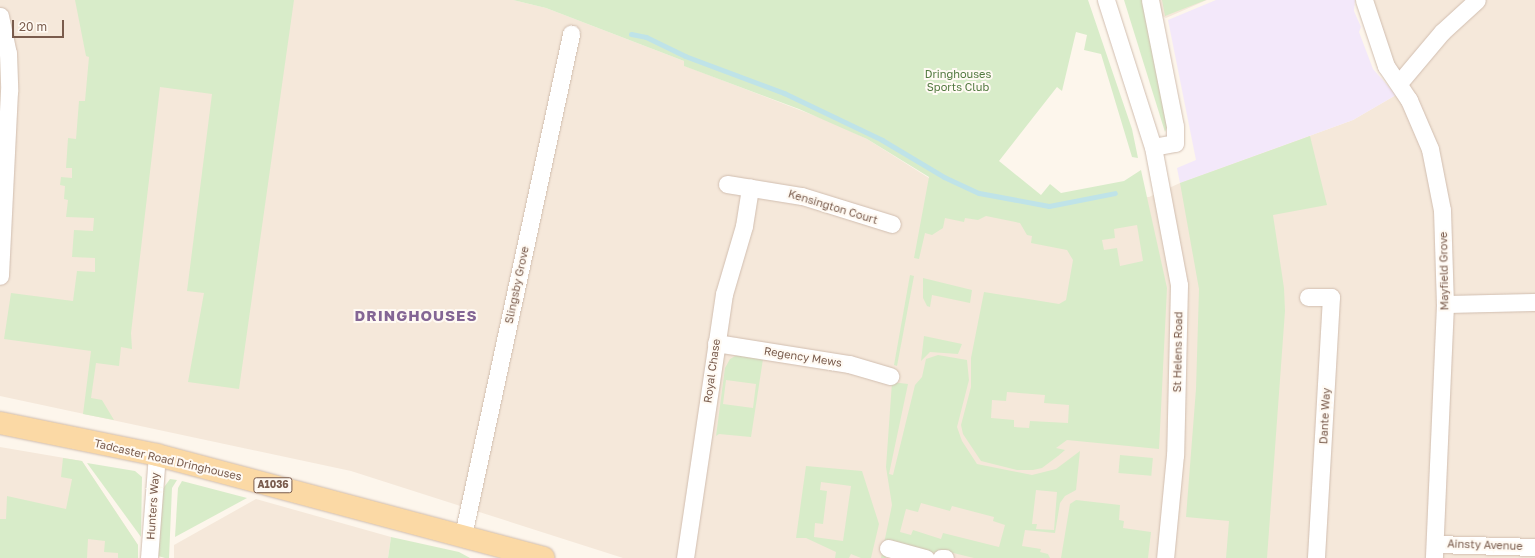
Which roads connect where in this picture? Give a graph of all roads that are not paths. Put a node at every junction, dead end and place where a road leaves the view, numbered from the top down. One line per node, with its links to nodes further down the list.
1 (1106, 0): 8 (street, St Helens Road)
2 (1150, 0): 8 (street)
3 (1364, 0): 7 (street, Mayfield Grove)
4 (1477, 0): 7 (street)
5 (0, 16): 12 (street)
6 (571, 34): 20 (street, Slingsby Grove)
7 (1399, 83): 15 (street, Mayfield Grove)
8 (1153, 148): 30 (street, St Helens Road)
9 (727, 184): 10 (street, Kensington Court)
10 (750, 187): 11 (street, Kensington Court); 16 (street, Royal Chase)
11 (892, 224)
12 (0, 276)
13 (1308, 297): 31 (street, Dante Way)
14 (1535, 302): 15 (street)
15 (1445, 304): 23 (street, Mayfield Grove)
16 (716, 343): 17 (street, Regency Mews); 26 (street, Royal Chase)
17 (890, 376)
18 (0, 423): 19 (main road, Tadcaster Road Dringhouses / A1036)
19 (157, 455): 20 (main road, Tadcaster Road Dringhouses / A1036); 24 (street, Hunters Way)
20 (463, 535): 25 (main road, Tadcaster Road Dringhouses / A1036)
21 (1535, 547): 23 (street, Ainsty Avenue)
22 (888, 548): 27 (street)
23 (1434, 551)
24 (149, 558)
25 (544, 558)
26 (685, 558)
27 (926, 558)
28 (941, 558): 29 (street)
29 (945, 558)
30 (1165, 558)
31 (1316, 558)

